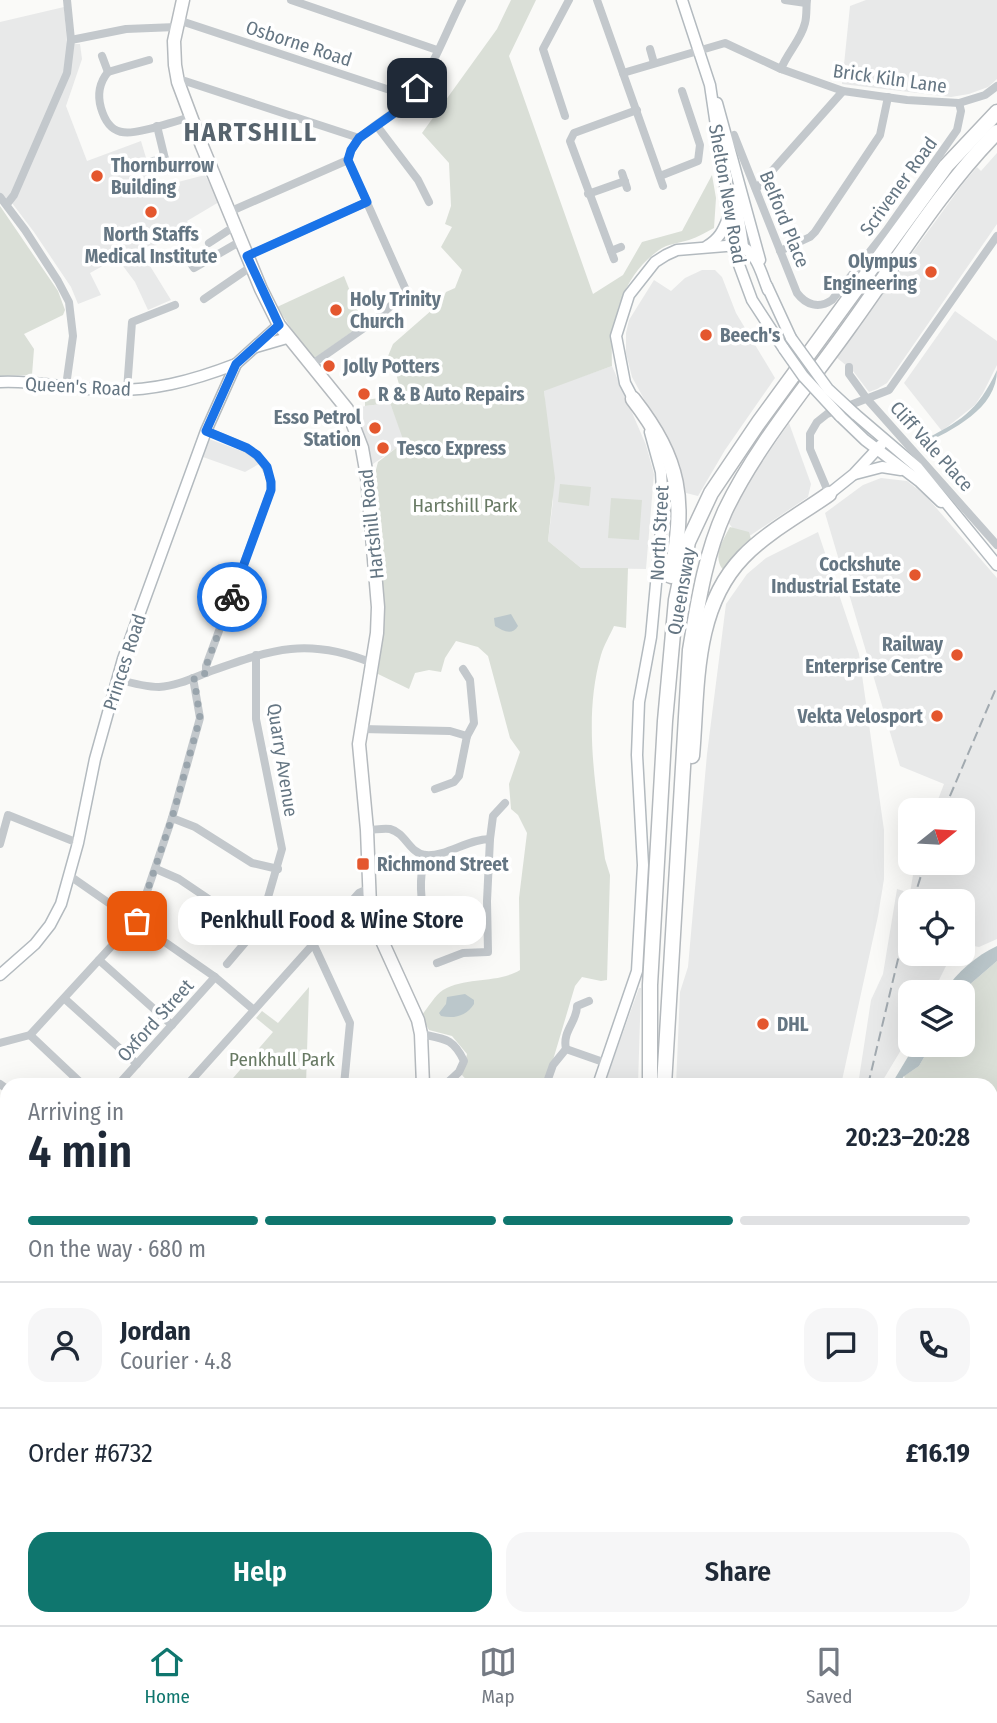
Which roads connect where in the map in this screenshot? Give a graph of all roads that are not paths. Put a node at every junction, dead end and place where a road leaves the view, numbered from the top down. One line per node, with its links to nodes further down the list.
1 (67, 0): 11 (street)
2 (183, 0): 10 (main road, Hartshill Road)
3 (291, 0): 14 (street)
4 (569, 0): 31 (street)
5 (597, 0): 20 (street)
6 (681, 0): 13 (street, Shelton New Road)
7 (785, 0): 9 (street)
8 (460, 1): 14 (street)
9 (807, 1): 18 (street)
10 (177, 23): 11 (street, Osborne Road); 21 (main road, Hartshill Road); 26 (street, Osborne Road)
11 (71, 40): 46 (street)
12 (650, 49): 17 (street)
13 (699, 49): 17 (street, Brick Kiln Lane); 18 (street, Brick Kiln Lane); 22 (street, Shelton New Road)
14 (437, 50): 26 (street)
15 (102, 56): 19 (street)
16 (149, 60): 19 (street)
17 (654, 62): 20 (street, Brick Kiln Lane)
18 (781, 69): 25 (street, Brick Kiln Lane)
19 (108, 72): 33 (street)
20 (623, 73): 29 (street)
21 (178, 82): 32 (main road, Hartshill Road); 37 (street)
22 (710, 85): 38 (street, Shelton New Road); 50 (street, Shelton New Road)
23 (997, 86): 28 (street, Brick Kiln Lane)
24 (682, 91): 41 (street)
25 (843, 91): 27 (street, Brick Kiln Lane); 44 (street)
26 (411, 97): 34 (street)
27 (888, 97): 28 (street, Brick Kiln Lane); 58 (street)
28 (958, 103): 64 (street, Scrivener Road)
29 (637, 110): 41 (street); 45 (street)
30 (997, 110): 95 (highway, Queensway)
31 (565, 116)
32 (190, 117): 33 (street); 49 (main road, Hartshill Road)
33 (158, 126): 40 (street)
34 (377, 126): 37 (street); 48 (street)
35 (996, 134): 110 (highway, Queensway)
36 (734, 135): 44 (street, Belford Place)
37 (359, 138): 39 (street)
38 (731, 152): 57 (street); 61 (street, Shelton New Road)
39 (348, 160): 47 (street); 49 (street)
40 (153, 161)
41 (660, 176): 43 (street)
42 (624, 180): 45 (street)
43 (663, 186)
44 (756, 189): 58 (street, Belford Place)
45 (588, 194): 55 (street)
46 (3, 200): 72 (street)
47 (367, 202): 59 (street); 69 (street)
48 (429, 202)
49 (229, 212): 51 (main road, Hartshill Road)
50 (729, 215): 56 (street); 57 (street, Shelton New Road)
51 (235, 226): 53 (main road, Hartshill Road); 54 (street)
52 (997, 236): 75 (street)
53 (241, 241): 59 (main road, Hartshill Road); 60 (street)
54 (209, 243)
55 (621, 247)
56 (706, 247): 57 (street, North Street); 74 (street, North Street)
57 (737, 248): 61 (street); 76 (street, Shelton New Road, bridge)
58 (780, 251): 64 (street, Belford Place)
59 (250, 261): 62 (street); 65 (main road, Hartshill Road)
60 (190, 262)
61 (768, 289): 78 (street, Shelton New Road, bridge)
62 (204, 299)
63 (175, 305): 73 (street)
64 (815, 305)
65 (279, 325): 66 (main road, Hartshill Road); 67 (street, Princes Road)
66 (288, 338): 67 (street, Princes Road); 69 (main road, Hartshill Road)
67 (256, 347): 68 (street, Princes Road)
68 (236, 364): 73 (street, Queen's Road); 77 (street, Princes Road)
69 (311, 365): 88 (main road, Hartshill Road)
70 (849, 367): 75 (street, Cliff Vale Place)
71 (0, 382): 72 (street, Queen's Road)
72 (66, 386): 73 (street, Queen's Road)
73 (127, 390)
74 (633, 399): 95 (highway); 131 (street, North Street)
75 (867, 399): 83 (street); 85 (street, Cliff Vale Place)
76 (849, 426): 79 (street, Shelton New Road); 80 (street)
77 (206, 431): 90 (street); 93 (street, Princes Road)
78 (885, 440): 79 (street); 84 (street, Shelton New Road)
79 (877, 450): 80 (street); 81 (street, Shelton New Road)
80 (865, 461): 82 (street)
81 (907, 471): 82 (street); 84 (street, Shelton New Road)
82 (854, 474): 83 (street)
83 (830, 494): 110 (highway)
84 (954, 513): 86 (street, Shelton New Road)
85 (997, 545)
86 (997, 565)
87 (256, 655): 88 (street); 90 (street); 107 (street, Quarry Avenue)
88 (372, 663): 96 (main road, Hartshill Road)
89 (463, 669): 94 (street)
90 (206, 673): 92 (street)
91 (482, 677): 94 (street)
92 (194, 678): 93 (street); 100 (street)
93 (117, 679): 103 (street, Princes Road)
94 (470, 680): 97 (street)
95 (665, 721): 121 (highway, Queensway)
96 (362, 729): 97 (street); 101 (main road, Hartshill Road)
97 (467, 736): 98 (street)
98 (435, 789)
99 (505, 803): 102 (street)
100 (172, 818): 106 (street); 107 (street)
101 (367, 830): 105 (street); 109 (main road, Hartshill Road)
102 (489, 839): 105 (street); 117 (street)
103 (78, 843): 104 (street); 108 (street, Princes Road)
104 (0, 844)
105 (426, 855): 111 (street)
106 (156, 869): 112 (street); 113 (street)
107 (278, 869): 113 (street)
108 (70, 876): 112 (street); 119 (street, Princes Road)
109 (368, 889): 115 (street); 126 (main road, Hartshill Road)
110 (674, 903): 142 (highway, Queensway)
111 (424, 913)
112 (137, 921): 120 (street)
113 (256, 931): 118 (street)
114 (119, 938): 116 (street)
115 (313, 943): 124 (street); 135 (street)
116 (99, 960): 122 (street); 125 (street)
117 (437, 963)
118 (227, 964)
119 (0, 975)
120 (215, 976): 124 (street); 125 (street, Oxford Street)
121 (650, 985): 140 (highway); 141 (highway, Queensway)
122 (65, 999): 127 (street); 130 (street)
123 (589, 1001): 129 (street)
124 (254, 1010): 134 (street)
125 (172, 1025): 130 (street, Oxford Street)
126 (421, 1034): 136 (main road, Hartshill Road); 137 (street)
127 (30, 1035): 128 (street); 132 (street)
128 (0, 1043)
129 (566, 1049): 131 (street); 138 (street)
130 (137, 1063): 133 (street, Oxford Street)
131 (606, 1063): 139 (street, North Street)
132 (76, 1078)
133 (124, 1078)
134 (193, 1078)
135 (345, 1078)
136 (423, 1078)
137 (452, 1078)
138 (548, 1078)
139 (601, 1078)
140 (644, 1078)
141 (650, 1078)
142 (666, 1078)

